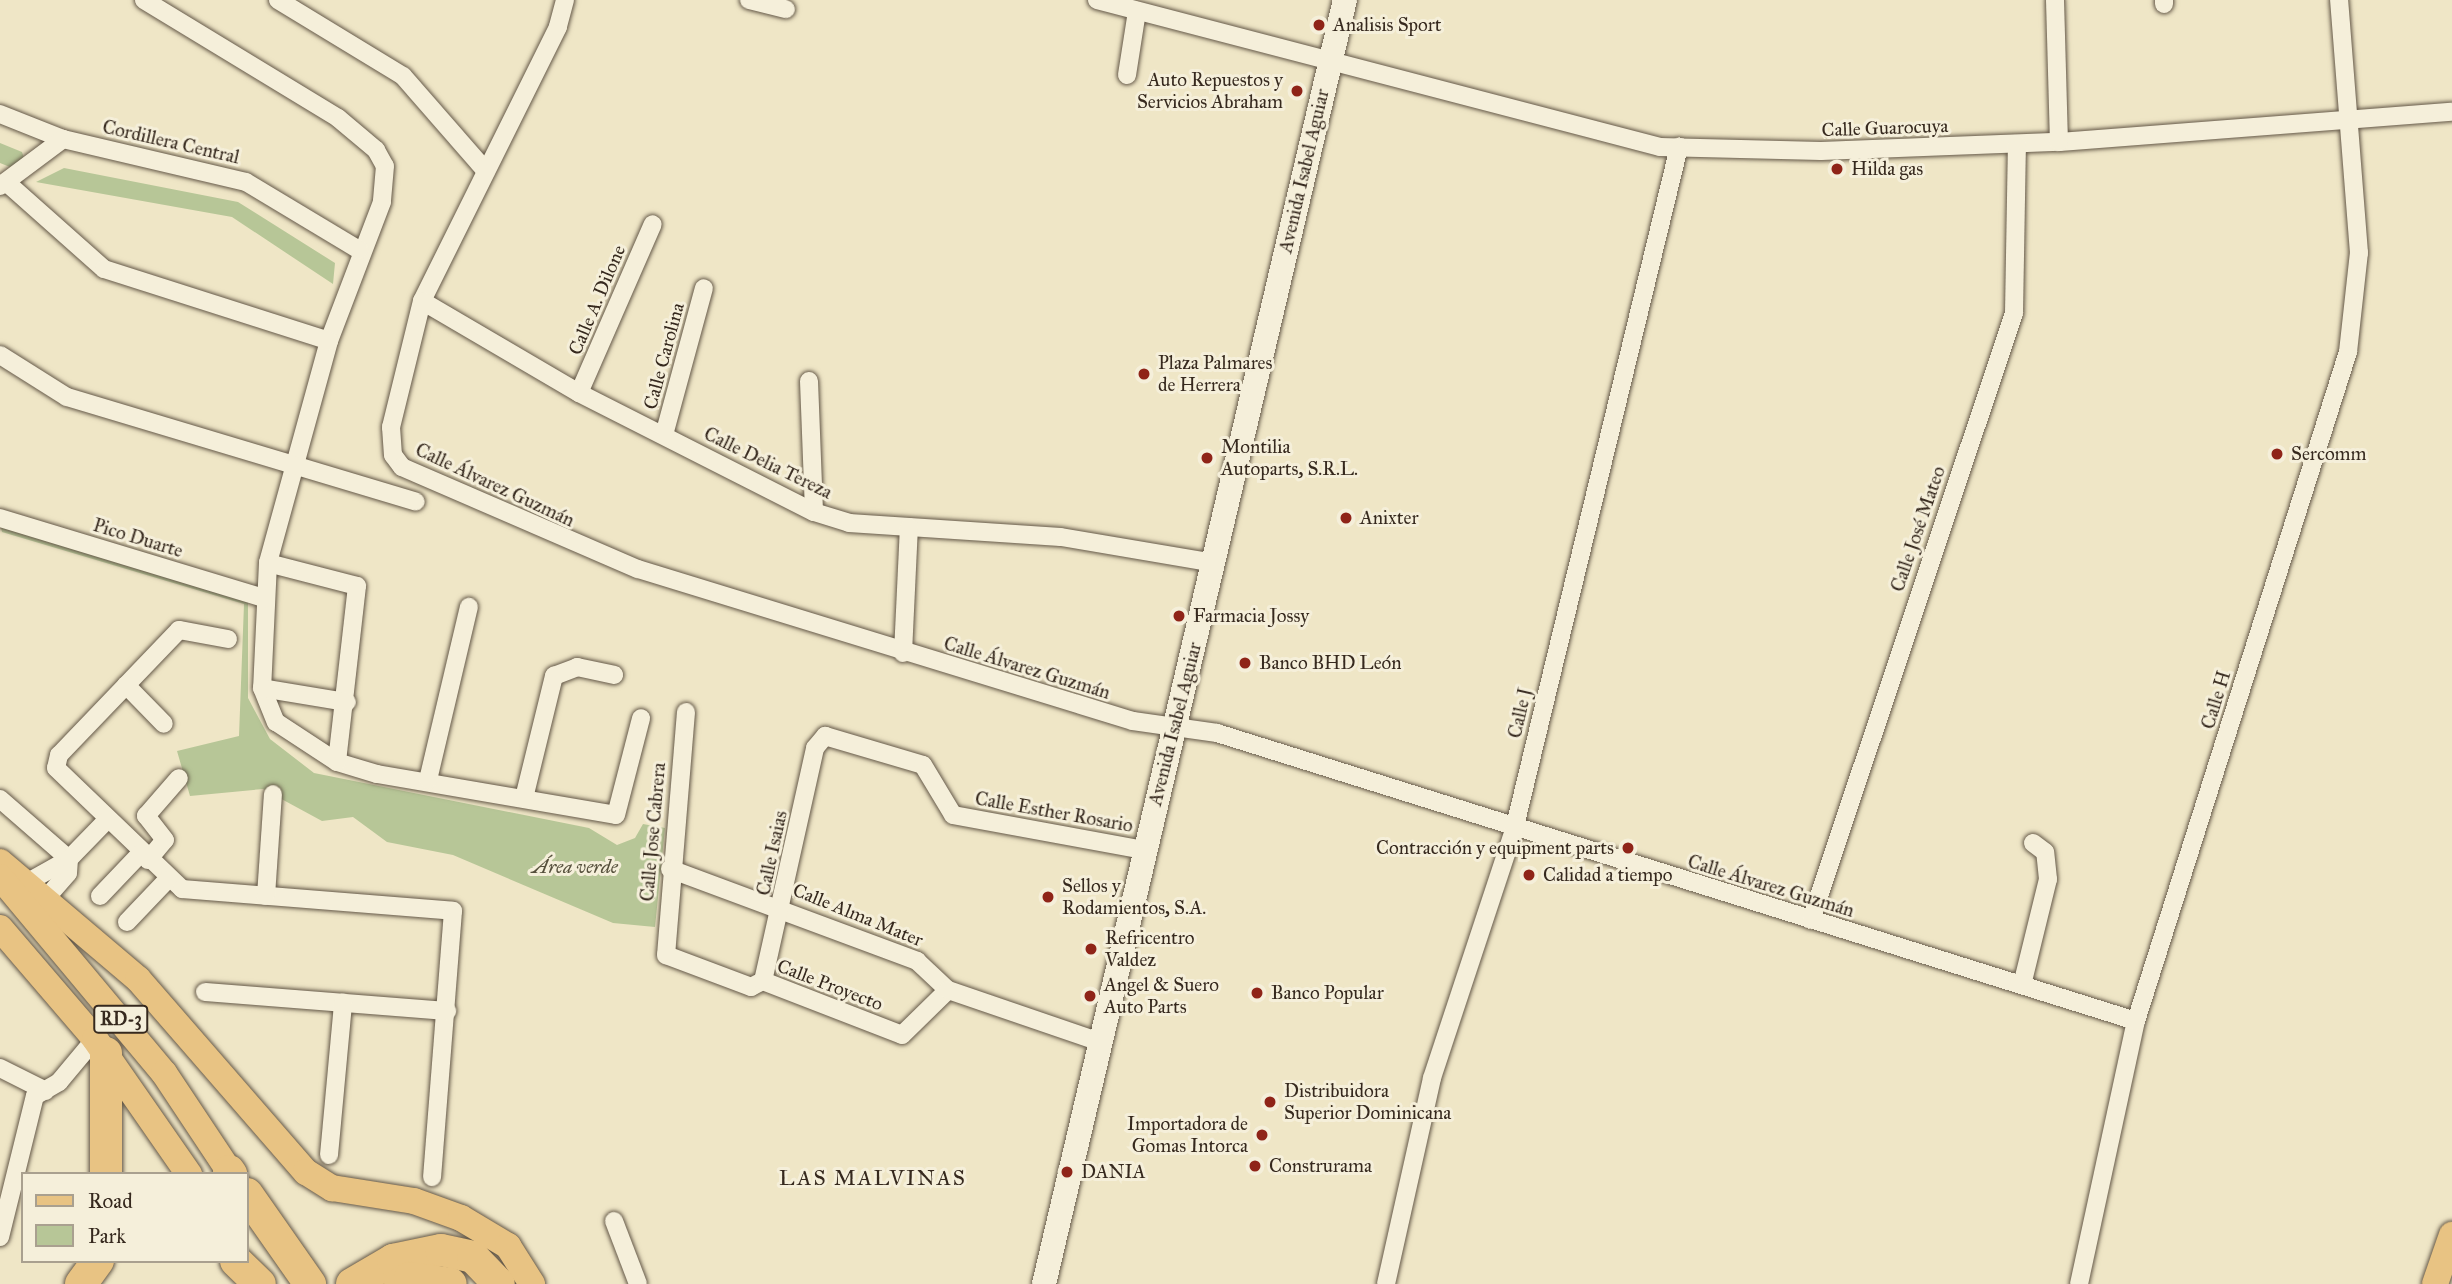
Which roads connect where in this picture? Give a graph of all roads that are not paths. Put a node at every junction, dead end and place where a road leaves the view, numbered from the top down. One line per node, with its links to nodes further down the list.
1 (144, 0): 23 (street)
2 (278, 0): 20 (street)
3 (565, 0): 20 (street, Calle Álvarez Guzmán)
4 (749, 0): 9 (street)
5 (1097, 0): 10 (street, Calle Guarocuya)
6 (1345, 0): 11 (main road, Avenida Isabel Aguiar)
7 (2055, 0): 17 (street)
8 (2339, 0): 15 (street, Calle H)
9 (786, 9)
10 (1137, 11): 11 (street, Calle Guarocuya); 12 (street)
11 (1331, 58): 19 (street, Calle Guarocuya); 37 (main road, Avenida Isabel Aguiar)
12 (1126, 75)
13 (2452, 112): 15 (street, Calle Guarocuya)
14 (0, 114): 16 (street, Cordillera Central)
15 (2350, 124): 17 (street, Calle Guarocuya); 81 (street, Calle H)
16 (63, 139): 21 (street); 23 (street, Cordillera Central)
17 (2059, 142): 18 (street, Calle Guarocuya)
18 (2017, 144): 19 (street, Calle Guarocuya); 71 (street, Calle José Mateo)
19 (1679, 147): 58 (street, Calle J)
20 (486, 172): 25 (street, Calle Álvarez Guzmán)
21 (3, 184): 26 (street)
22 (653, 224): 29 (street, Calle A. Dilone)
23 (359, 250): 26 (street)
24 (704, 288): 30 (street, Calle Carolina)
25 (422, 301): 29 (street, Calle Delia Tereza); 41 (street, Calle Álvarez Guzmán)
26 (329, 341): 31 (street)
27 (0, 355): 31 (street)
28 (809, 381): 33 (street)
29 (579, 393): 30 (street, Calle Delia Tereza)
30 (664, 435): 33 (street, Calle Delia Tereza)
31 (295, 465): 32 (street); 36 (street)
32 (416, 502)
33 (814, 512): 35 (street, Calle Delia Tereza)
34 (0, 518): 38 (street, Pico Duarte)
35 (909, 527): 37 (street, Calle Delia Tereza); 41 (street)
36 (268, 563): 38 (street); 45 (street)
37 (1214, 563): 49 (main road, Avenida Isabel Aguiar)
38 (264, 598): 44 (street)
39 (469, 607): 53 (street)
40 (228, 639): 43 (street)
41 (903, 653): 49 (street, Calle Álvarez Guzmán)
42 (614, 675): 55 (street)
43 (126, 685): 48 (street); 57 (street)
44 (262, 688): 45 (street); 51 (street)
45 (347, 702): 51 (street)
46 (686, 712): 64 (street, Calle Jose Cabrera)
47 (641, 718): 55 (street)
48 (164, 724)
49 (1175, 727): 58 (street, Calle Álvarez Guzmán); 60 (main road, Avenida Isabel Aguiar)
50 (825, 736): 60 (street, Calle Esther Rosario); 70 (street, Calle Isaias)
51 (337, 762): 53 (street)
52 (179, 778): 61 (street)
53 (428, 780): 55 (street)
54 (273, 794): 69 (street)
55 (524, 798)
56 (0, 799): 62 (street)
57 (106, 821): 61 (street); 62 (street)
58 (1514, 830): 71 (street, Calle Álvarez Guzmán); 110 (street, Calle J)
59 (2033, 843): 76 (street)
60 (1144, 850): 82 (main road, Avenida Isabel Aguiar)
61 (144, 856): 66 (street); 68 (street)
62 (69, 859): 67 (street)
63 (0, 862): 67 (main road)
64 (670, 869): 70 (street, Calle Alma Mater); 74 (street, Calle Jose Cabrera)
65 (0, 877): 89 (main road, RD-3)
66 (167, 880): 69 (street); 72 (street)
67 (37, 890): 107 (main road)
68 (100, 895)
69 (267, 896): 80 (street)
70 (782, 907): 75 (street, Calle Isaias); 77 (street, Calle Alma Mater)
71 (1811, 920): 76 (street, Calle Álvarez Guzmán)
72 (127, 922)
73 (0, 928): 83 (main road, RD-3)
74 (666, 955): 75 (street, Calle Proyecto)
75 (763, 981): 77 (street, Calle Proyecto)
76 (2022, 985): 81 (street, Calle Álvarez Guzmán)
77 (948, 990): 82 (street, Calle Alma Mater)
78 (205, 992): 79 (street)
79 (343, 1003): 80 (street); 86 (street)
80 (447, 1011): 90 (street)
81 (2136, 1021): 111 (street, Calle H)
82 (1100, 1042): 109 (main road, Avenida Isabel Aguiar)
83 (101, 1046): 85 (street); 87 (highway); 88 (main road, RD-3)
84 (0, 1068): 85 (street)
85 (46, 1091): 94 (street)
86 (329, 1155)
87 (106, 1172)
88 (187, 1172)
89 (230, 1172)
90 (432, 1177)
91 (248, 1198): 103 (highway)
92 (614, 1221): 108 (street)
93 (2452, 1235): 112 (main road)
94 (0, 1237)
95 (248, 1261): 102 (main road)
96 (70, 1263): 100 (highway)
97 (97, 1263): 101 (highway)
98 (238, 1263): 102 (highway)
99 (353, 1283): 106 (highway)
100 (58, 1284)
101 (81, 1284)
102 (262, 1284)
103 (310, 1284)
104 (400, 1284): 105 (highway)
105 (451, 1284)
106 (499, 1284)
107 (532, 1284)
108 (638, 1284)
109 (1044, 1284)
110 (1386, 1284)
111 (2079, 1284)
112 (2435, 1284)

